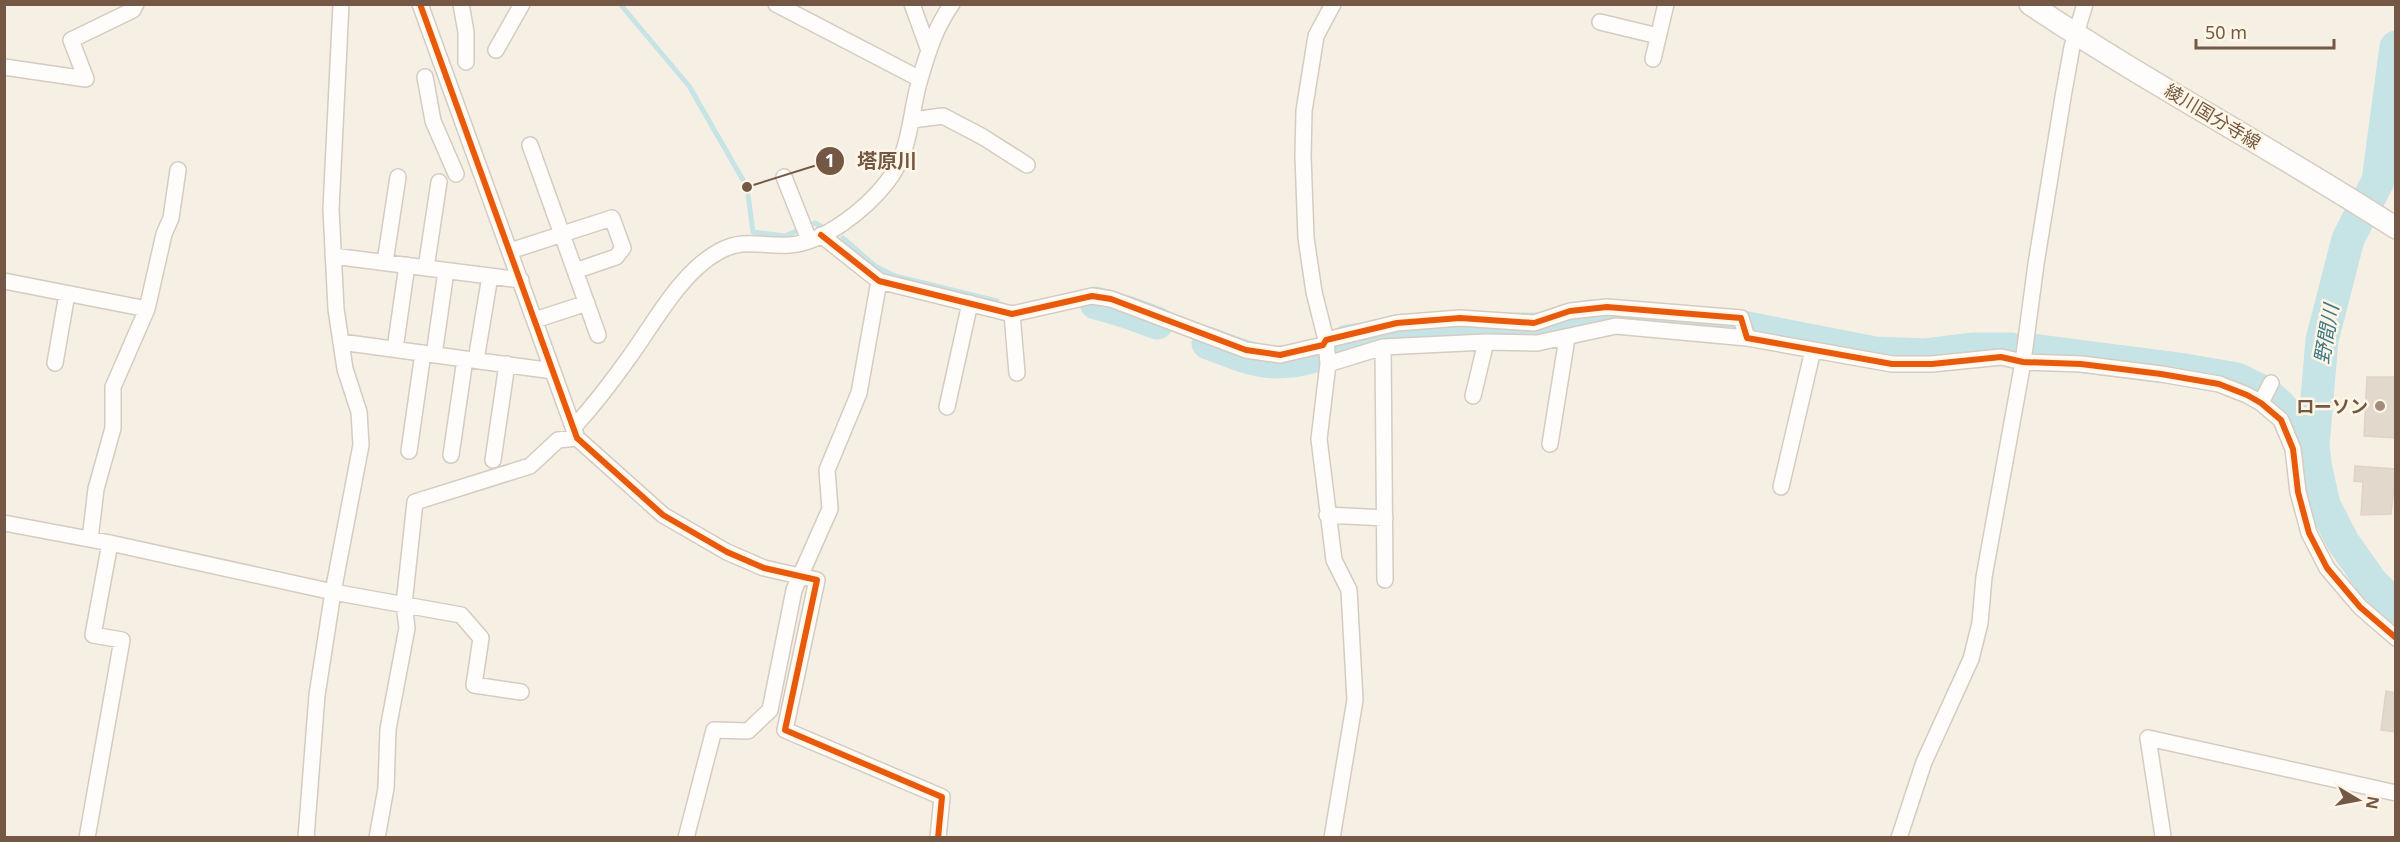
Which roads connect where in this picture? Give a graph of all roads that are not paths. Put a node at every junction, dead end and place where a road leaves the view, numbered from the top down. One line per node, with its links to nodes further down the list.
1 (136, 4): 20 (street)
2 (341, 4): 35 (street)
3 (420, 4): 34 (street)
4 (461, 4): 19 (street)
5 (522, 4): 17 (street)
6 (776, 4): 22 (street)
7 (912, 4): 16 (street)
8 (952, 4): 16 (street)
9 (1333, 4): 56 (street)
10 (1666, 4): 15 (street)
11 (2030, 4): 14 (main road, 綾川国分寺線)
12 (2085, 4): 14 (street)
13 (1600, 22): 15 (street)
14 (2076, 34): 31 (main road, 綾川国分寺線); 64 (street)
15 (1658, 36): 18 (street)
16 (928, 48): 22 (street)
17 (496, 50)
18 (1653, 59)
19 (466, 62)
20 (4, 67)
21 (425, 77): 27 (street)
22 (920, 79): 23 (street)
23 (912, 120): 25 (street); 33 (street)
24 (530, 145): 32 (street)
25 (1027, 165)
26 (178, 170): 48 (street)
27 (456, 174)
28 (398, 177): 36 (street)
29 (784, 177): 33 (street)
30 (439, 182): 38 (street)
31 (2388, 223)
32 (562, 234): 34 (street); 40 (street); 40 (street)
33 (813, 238): 44 (street); 74 (street)
34 (510, 251): 42 (street)
35 (333, 255): 36 (street); 57 (street)
36 (385, 262): 37 (street)
37 (407, 265): 38 (street); 60 (street)
38 (426, 268): 39 (street)
39 (446, 271): 41 (street); 62 (street)
40 (575, 271): 46 (street)
41 (490, 276): 42 (street); 63 (street)
42 (521, 280): 51 (street)
43 (4, 281): 45 (street)
44 (879, 281): 47 (street); 85 (street)
45 (67, 294): 48 (street); 65 (street)
46 (587, 303): 51 (street); 53 (street)
47 (970, 303): 50 (street); 73 (street)
48 (147, 309): 83 (street)
49 (1570, 310): 52 (street); 55 (street); 56 (street)
50 (1011, 314): 56 (street); 69 (street)
51 (535, 320): 68 (street)
52 (1584, 332): 54 (street); 55 (street)
53 (598, 335)
54 (1567, 338): 58 (street); 75 (street)
55 (1747, 338): 61 (street)
56 (1326, 340): 67 (street)
57 (341, 342): 60 (street); 87 (street)
58 (1486, 342): 59 (street); 71 (street)
59 (1383, 347): 67 (street); 81 (street)
60 (395, 350): 62 (street)
61 (1813, 350): 64 (street); 79 (street)
62 (429, 354): 63 (street); 76 (street)
63 (470, 360): 66 (street); 77 (street)
64 (2024, 362): 72 (street); 99 (street)
65 (55, 363)
66 (507, 364): 68 (street); 78 (street)
67 (1328, 364): 80 (street)
68 (553, 371): 74 (street)
69 (1017, 373)
70 (2271, 383): 72 (street)
71 (1473, 396)
72 (2261, 403): 89 (street)
73 (947, 407)
74 (575, 433): 85 (street); 88 (street)
75 (1550, 444)
76 (409, 451)
77 (451, 454)
78 (493, 460)
79 (1781, 487)
80 (1327, 515): 81 (street); 98 (street)
81 (1384, 518): 86 (street)
82 (4, 523): 83 (street)
83 (90, 539): 84 (street)
84 (110, 543): 87 (street); 93 (street)
85 (801, 576): 96 (street); 97 (street)
86 (1385, 580)
87 (333, 592): 88 (street); 94 (street)
88 (404, 604): 90 (street); 95 (street)
89 (2396, 638)
90 (521, 692)
91 (2396, 793): 92 (street)
92 (2163, 836)
93 (87, 837)
94 (306, 837)
95 (377, 837)
96 (686, 837)
97 (938, 837)
98 (1332, 837)
99 (1899, 837)

